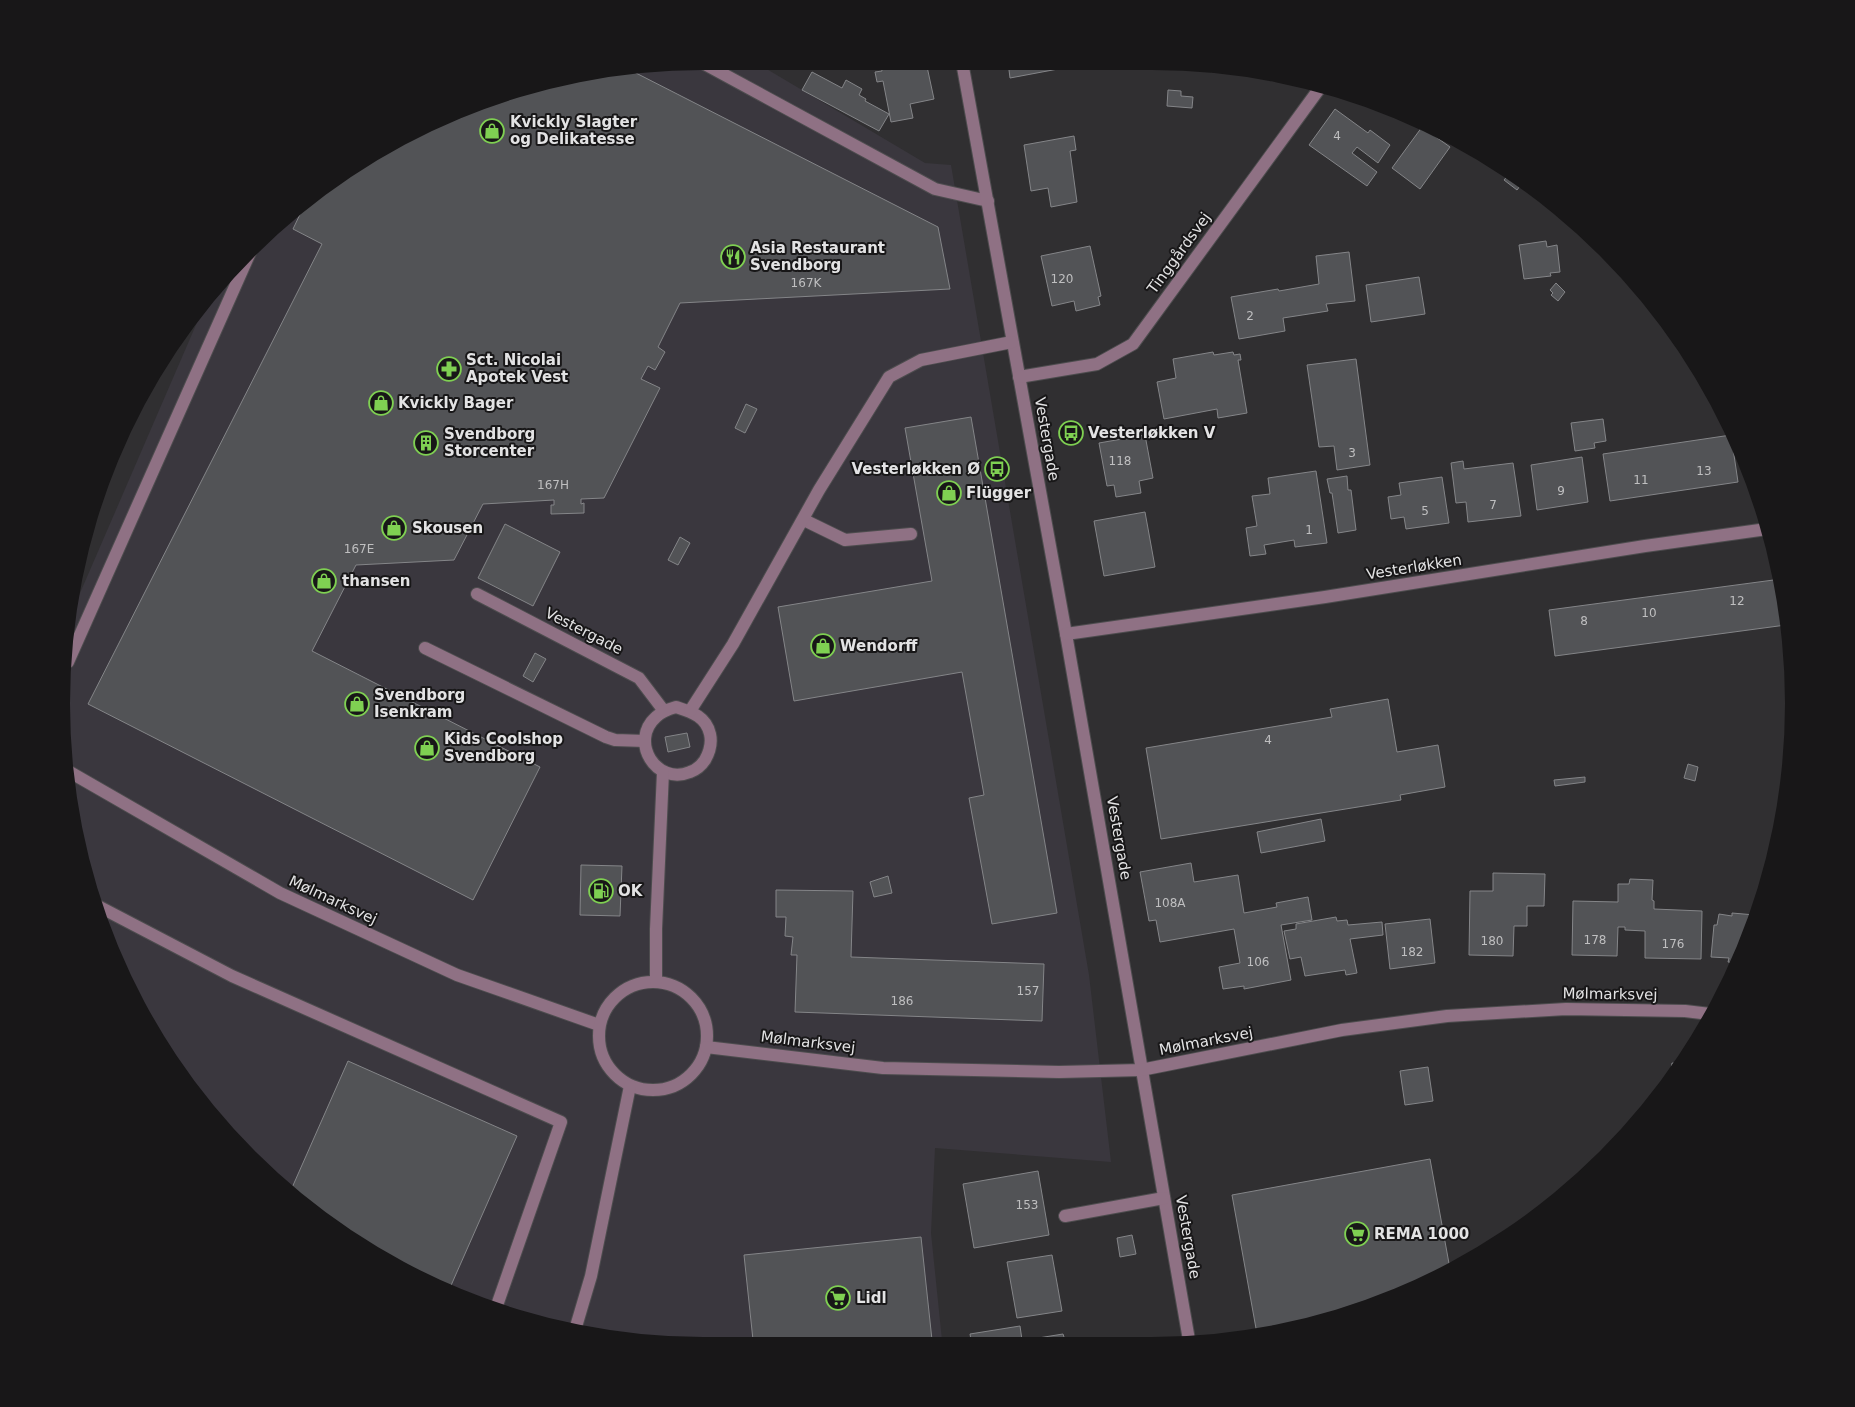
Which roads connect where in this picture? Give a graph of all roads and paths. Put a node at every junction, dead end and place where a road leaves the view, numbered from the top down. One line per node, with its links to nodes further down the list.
1 (716, 70): 4 (street)
2 (963, 70): 4 (street, Vestergade)
3 (1317, 92): 7 (street, Tinggårdsvej)
4 (988, 201): 6 (street, Vestergade)
5 (244, 268): 14 (street)
6 (1012, 342): 7 (street, Vestergade); 8 (street)
7 (1019, 378): 12 (street, Vestergade)
8 (804, 520): 10 (street); 16 (street)
9 (1760, 530): 12 (street, Vesterløkken)
10 (910, 534)
11 (477, 594): 15 (street, Vestergade)
12 (1066, 634): 25 (street, Vestergade)
13 (425, 648): 17 (street)
14 (72, 653)
15 (664, 711): 16 (street); 17 (street)
16 (690, 711): 18 (street)
17 (645, 741): 18 (street)
18 (663, 772): 21 (street)
19 (74, 774): 23 (street, Mølmarksvej)
20 (105, 910): 29 (street)
21 (656, 982): 23 (street); 24 (street)
22 (1704, 1013): 25 (street, Mølmarksvej)
23 (599, 1025): 26 (street)
24 (706, 1047): 25 (street, Mølmarksvej); 26 (street)
25 (1141, 1070): 27 (street, Vestergade)
26 (630, 1086): 30 (street)
27 (1164, 1198): 28 (street); 31 (street, Vestergade)
28 (1065, 1216)
29 (498, 1302)
30 (578, 1324)
31 (1188, 1336)

